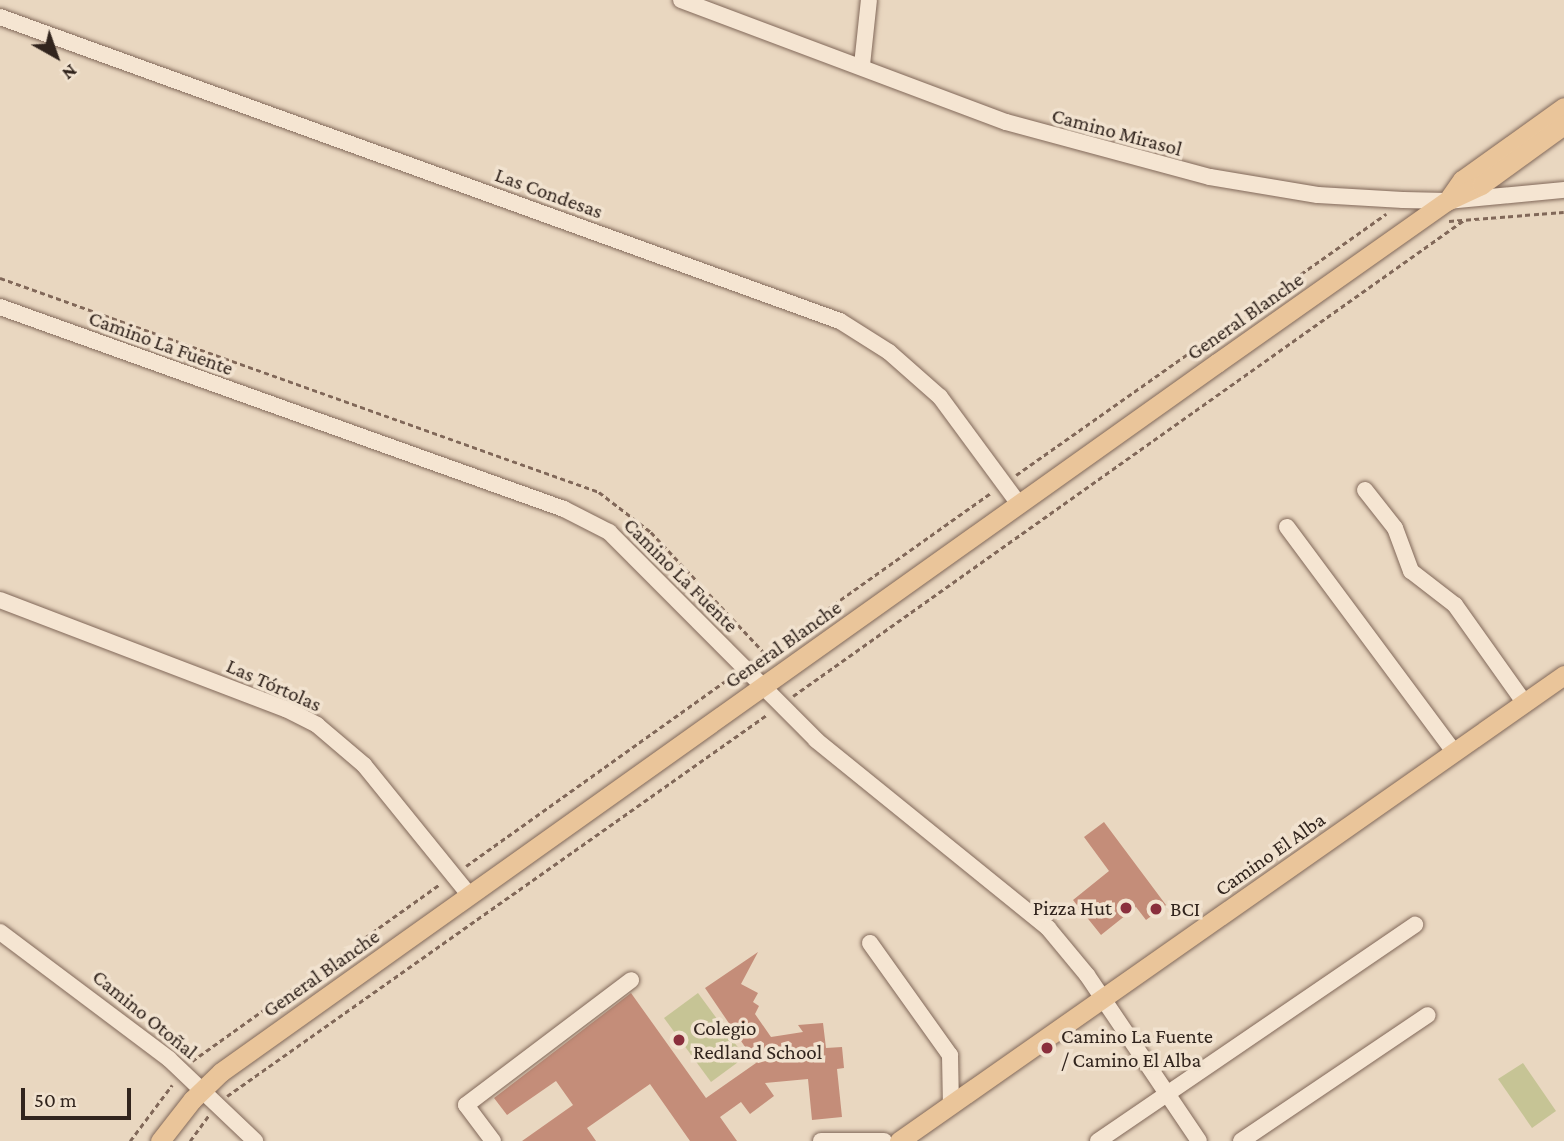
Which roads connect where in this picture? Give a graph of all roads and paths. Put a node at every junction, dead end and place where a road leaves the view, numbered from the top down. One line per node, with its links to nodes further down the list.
1 (681, 0): 4 (street, Camino Mirasol)
2 (869, 0): 4 (street)
3 (0, 17): 12 (street, Las Condesas)
4 (862, 65): 8 (street, Camino Mirasol)
5 (1564, 107): 9 (main road, General Blanche)
6 (1564, 125): 9 (main road, General Blanche)
7 (1564, 190): 9 (street, Camino Mirasol)
8 (1403, 200): 9 (street, Camino Mirasol); 12 (path)
9 (1447, 201): 14 (main road, General Blanche)
10 (1564, 212): 21 (path)
11 (0, 307): 17 (street, Camino La Fuente)
12 (1004, 483): 14 (street, Las Condesas); 17 (path)
13 (1365, 490): 20 (street)
14 (1019, 505): 19 (main road, General Blanche)
15 (1287, 527): 22 (street)
16 (0, 600): 23 (street, Las Tórtolas)
17 (743, 669): 19 (street, Camino La Fuente); 23 (path)
18 (1564, 675): 20 (main road, Camino El Alba)
19 (761, 687): 21 (street, Camino La Fuente); 24 (main road, General Blanche)
20 (1524, 702): 22 (main road, Camino El Alba)
21 (779, 705): 29 (street, Camino La Fuente); 34 (path)
22 (1454, 752): 29 (main road, Camino El Alba)
23 (453, 874): 24 (street, Las Tórtolas); 31 (path)
24 (470, 896): 32 (main road, General Blanche)
25 (1415, 925): 33 (street)
26 (0, 932): 31 (street, Camino Otoñal)
27 (870, 943): 35 (street)
28 (631, 980): 40 (street)
29 (1104, 999): 33 (street, Camino La Fuente); 35 (main road, Camino El Alba)
30 (1428, 1015): 46 (street)
31 (183, 1071): 32 (street, Camino Otoñal); 36 (path)
32 (203, 1088): 34 (street, Camino Otoñal); 37 (main road, General Blanche)
33 (1166, 1093): 44 (street); 45 (street, Camino La Fuente)
34 (218, 1103): 38 (path); 39 (street, Camino Otoñal)
35 (951, 1105): 43 (main road, Camino El Alba)
36 (130, 1141)
37 (160, 1141)
38 (190, 1141)
39 (255, 1141)
40 (493, 1141)
41 (821, 1141): 42 (street)
42 (884, 1141)
43 (899, 1141)
44 (1098, 1141)
45 (1199, 1141)
46 (1241, 1141)

